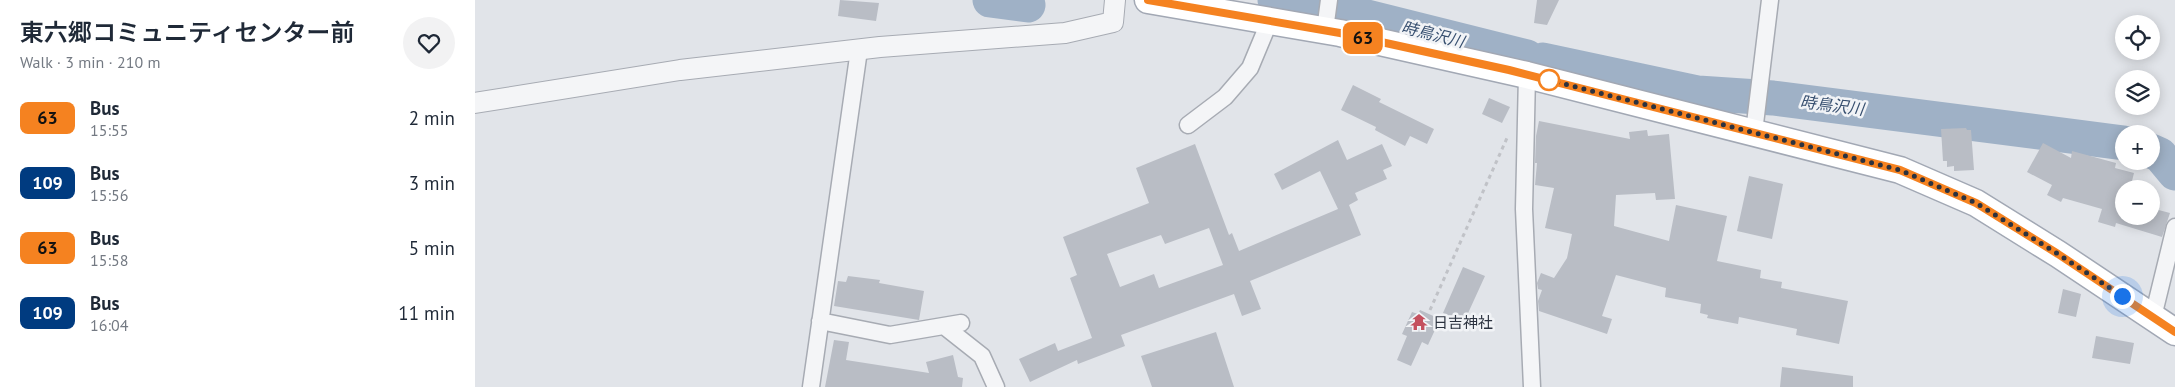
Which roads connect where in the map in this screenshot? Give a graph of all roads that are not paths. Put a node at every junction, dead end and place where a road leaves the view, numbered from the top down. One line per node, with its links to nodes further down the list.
1 (1115, 0): 7 (street)
2 (1148, 0): 5 (main road)
3 (1329, 0): 6 (street)
4 (1770, 0): 10 (street)
5 (1270, 20): 6 (main road); 11 (street)
6 (1325, 30): 8 (main road)
7 (859, 50): 9 (street); 14 (street)
8 (1527, 75): 10 (main road); 20 (street)
9 (475, 103)
10 (1755, 120): 13 (main road)
11 (1188, 125)
12 (2175, 227): 13 (street)
13 (2153, 317): 17 (main road)
14 (820, 321): 16 (street); 18 (street)
15 (961, 323): 16 (street)
16 (944, 326): 19 (street)
17 (2175, 332)
18 (811, 387)
19 (996, 387)
20 (1532, 387)

